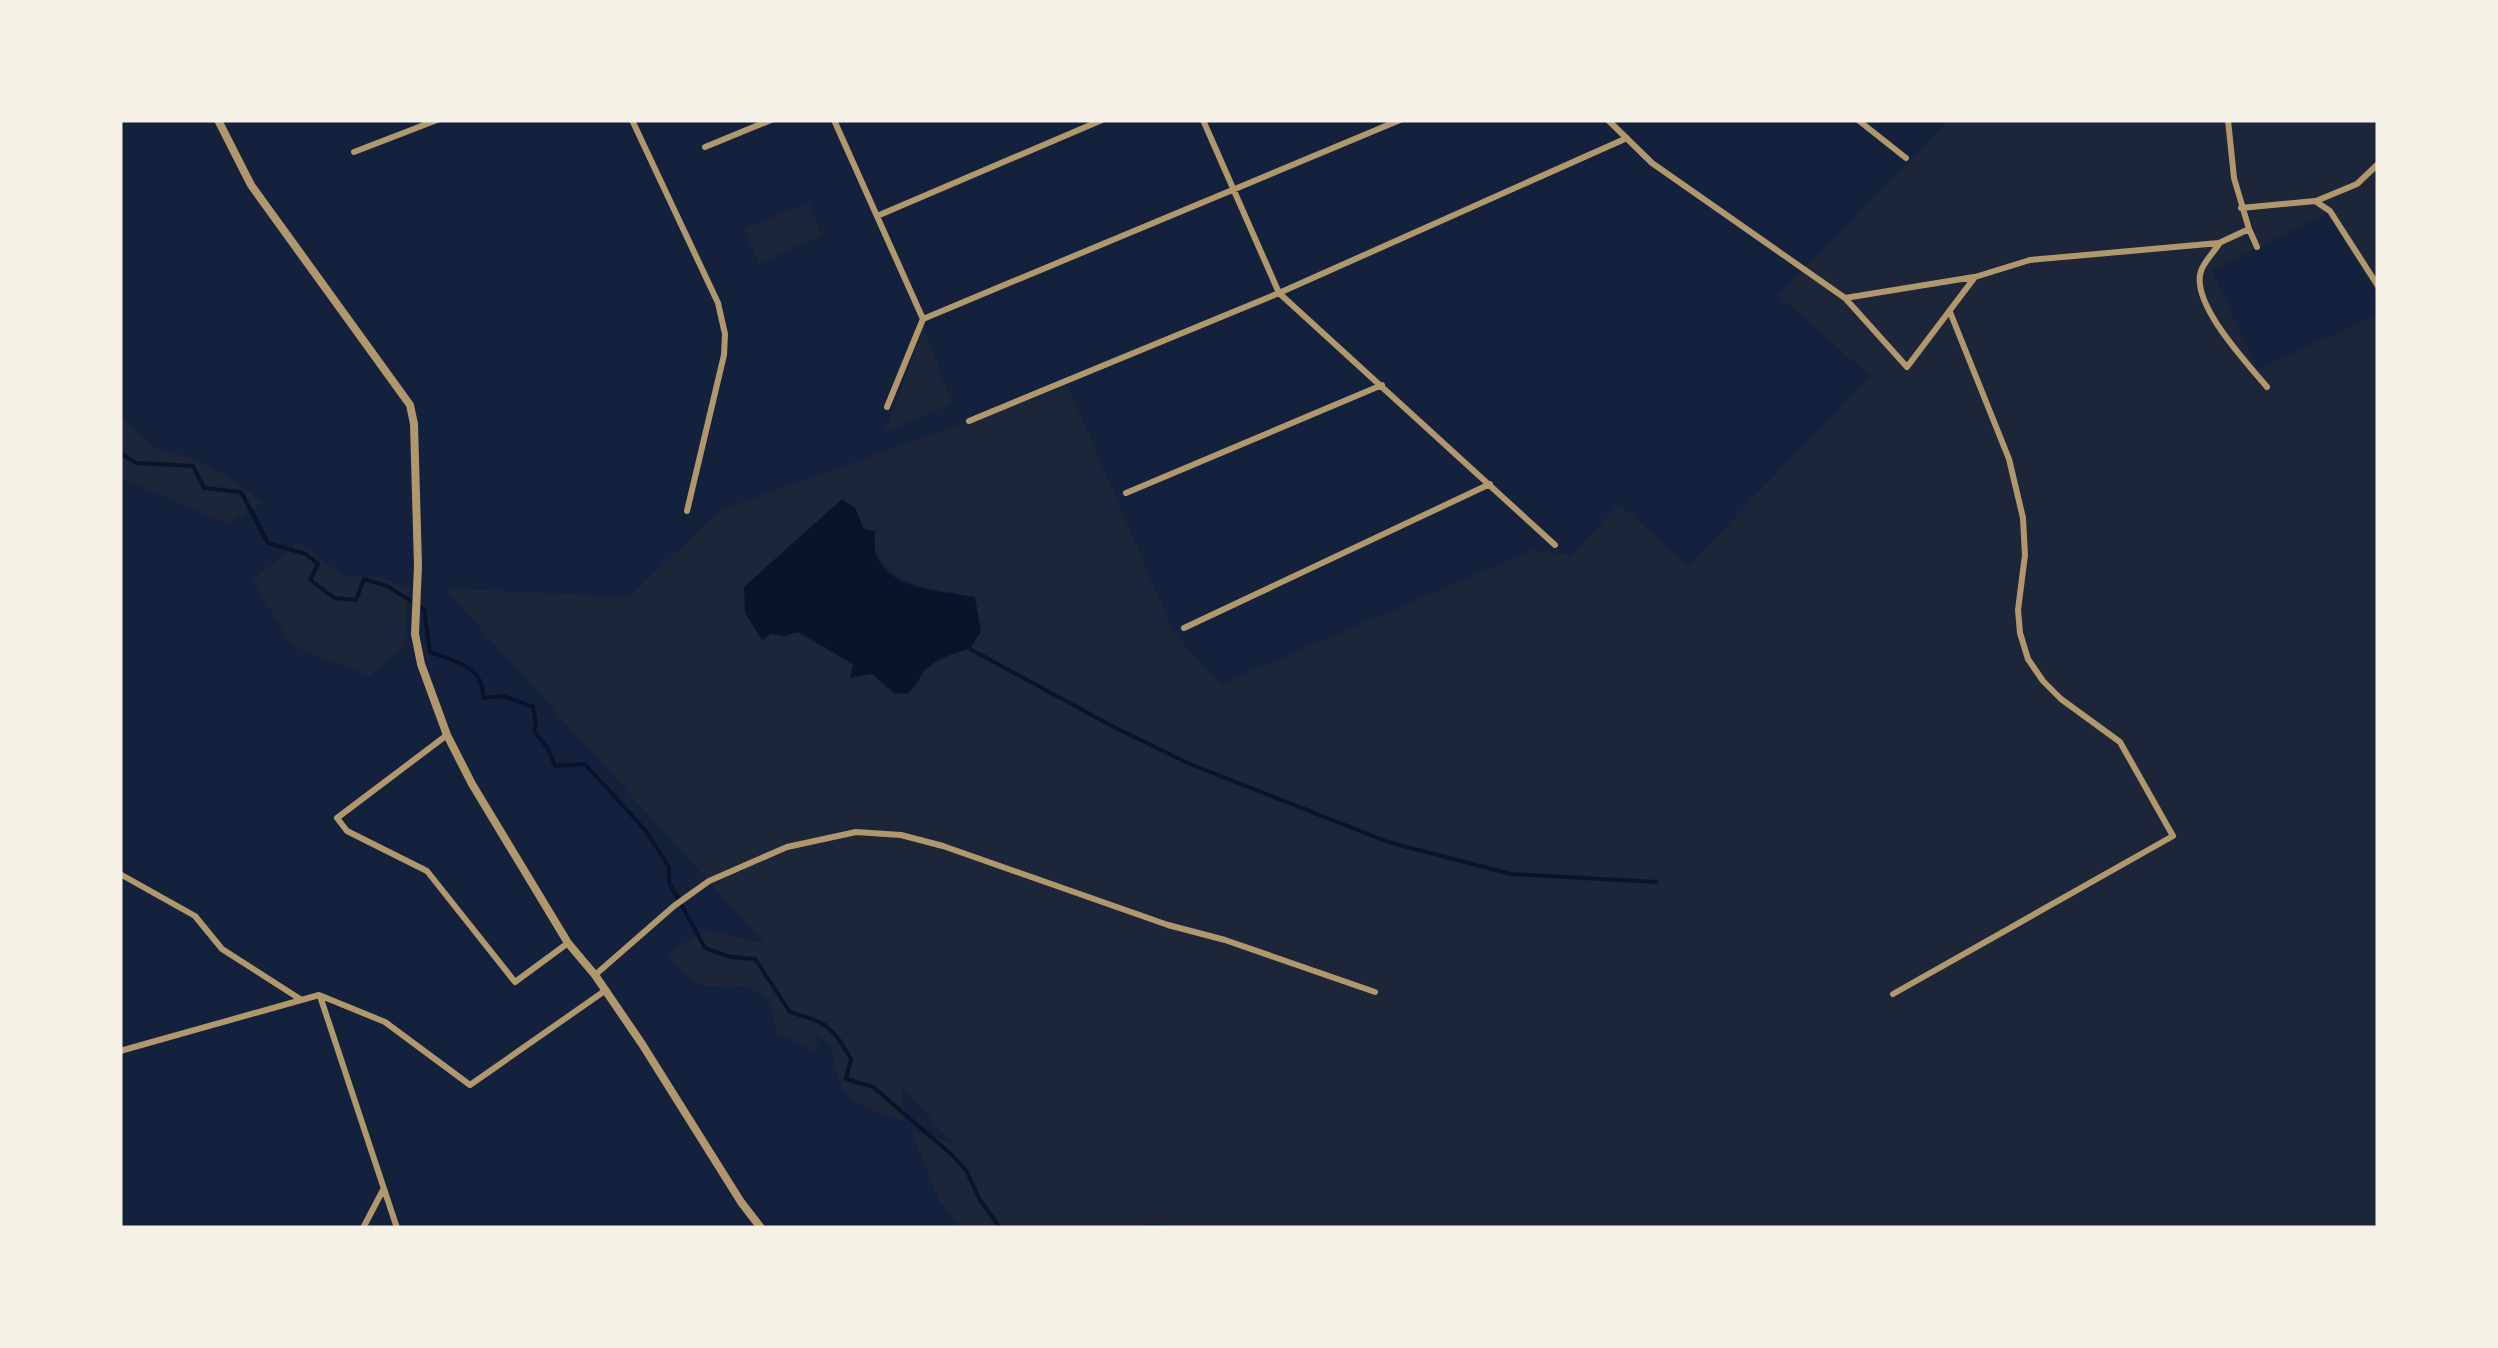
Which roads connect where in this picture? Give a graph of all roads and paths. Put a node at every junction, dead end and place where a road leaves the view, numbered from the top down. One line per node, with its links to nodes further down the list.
1 (218, 120): 39 (street)
2 (438, 120): 14 (street)
3 (632, 120): 36 (street)
4 (771, 120): 13 (street)
5 (834, 120): 20 (street)
6 (1102, 120): 20 (street)
7 (1204, 120): 17 (street)
8 (1400, 120): 17 (street)
9 (1608, 120): 12 (street)
10 (1858, 120): 15 (street)
11 (2228, 120): 19 (street)
12 (1627, 138): 26 (street); 27 (street)
13 (705, 147)
14 (354, 152)
15 (1906, 158)
16 (2378, 164): 18 (street)
17 (1233, 188): 26 (street); 29 (street)
18 (2315, 201): 19 (street); 25 (street)
19 (2242, 208): 21 (street)
20 (878, 216): 29 (street)
21 (2249, 230): 22 (street); 23 (street)
22 (2220, 243): 24 (street); 31 (street)
23 (2257, 247)
24 (1975, 277): 27 (street); 28 (street)
25 (2378, 286)
26 (1279, 293): 30 (street); 33 (street)
27 (1845, 298): 28 (street)
28 (1950, 312): 46 (street)
29 (923, 319): 32 (street)
30 (1382, 384): 34 (street); 35 (street)
31 (2267, 386)
32 (887, 407)
33 (969, 422)
34 (1490, 484): 37 (street); 38 (street)
35 (1126, 493)
36 (687, 511)
37 (1555, 545)
38 (1184, 628)
39 (447, 736): 41 (street); 41 (street)
40 (120, 874): 47 (street)
41 (568, 944): 42 (street)
42 (595, 975): 43 (street); 44 (street)
43 (606, 990): 45 (street); 52 (street)
44 (1375, 992)
45 (320, 994): 47 (street); 49 (street)
46 (1892, 994)
47 (300, 999): 48 (street)
48 (120, 1052)
49 (384, 1189): 50 (street); 51 (street)
50 (363, 1228)
51 (397, 1228)
52 (760, 1228)

